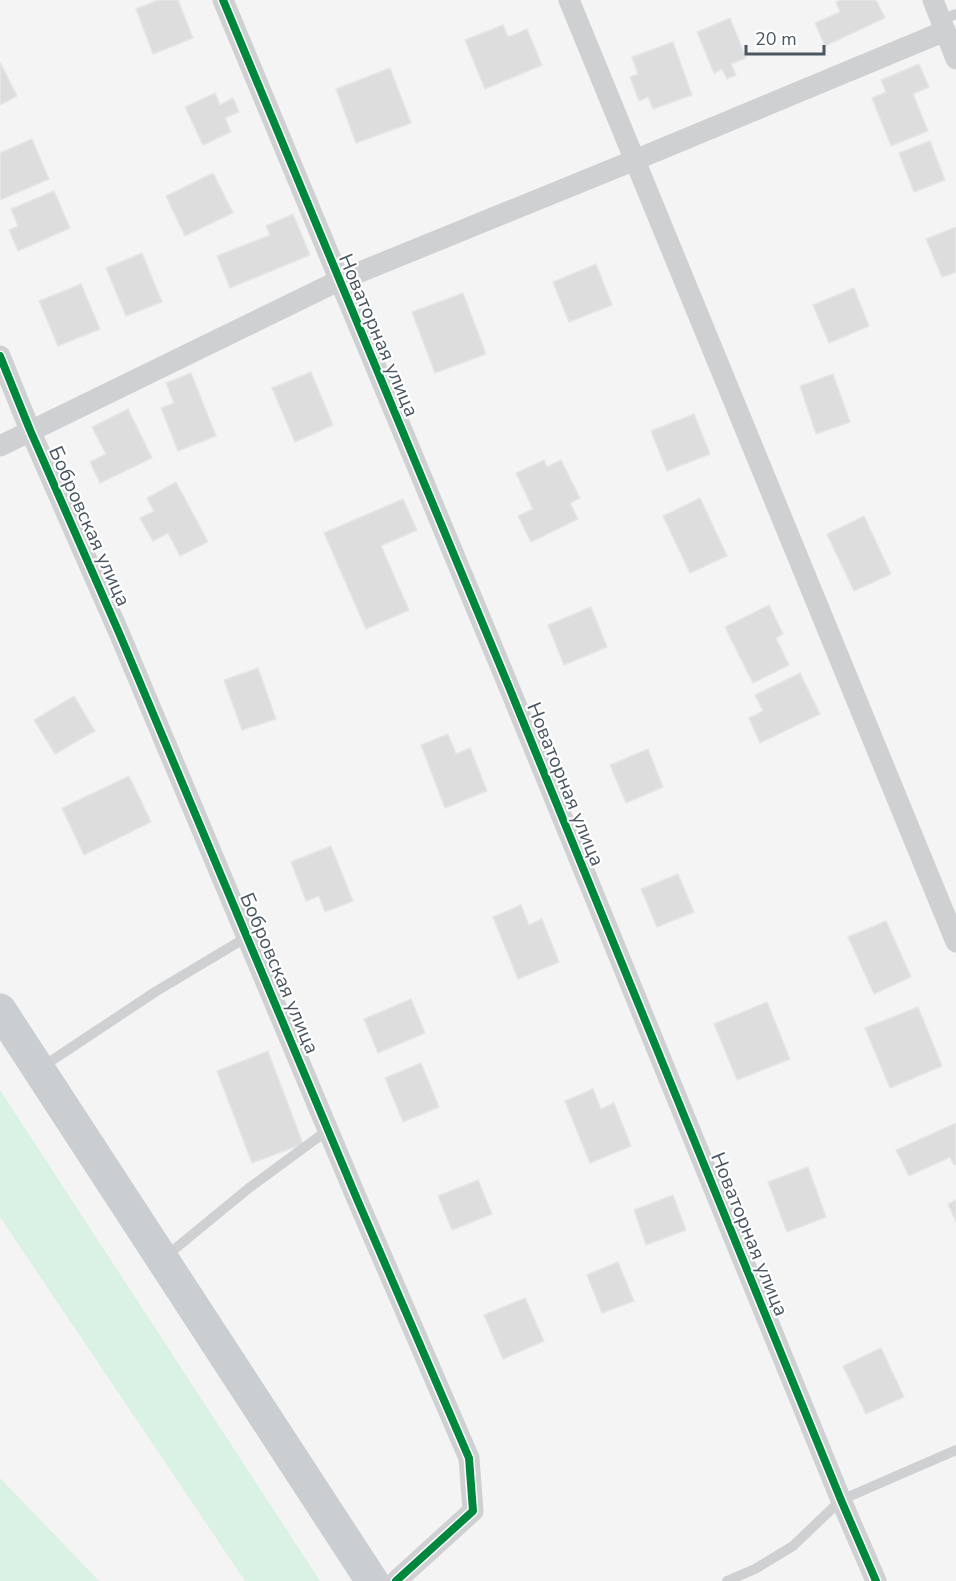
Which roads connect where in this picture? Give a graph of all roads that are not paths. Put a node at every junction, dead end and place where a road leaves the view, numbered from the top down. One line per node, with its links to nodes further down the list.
1 (223, 0): 7 (street, Новаторная улица)
2 (569, 0): 6 (street)
3 (933, 0): 4 (street)
4 (947, 22): 5 (street); 6 (street, Новаторная улица)
5 (956, 59)
6 (635, 160): 7 (street, Новаторная улица); 12 (street)
7 (338, 281): 9 (street, Новаторная улица); 18 (street, Новаторная улица)
8 (0, 356): 9 (street, Бобровская улица)
9 (30, 430): 10 (street, Новаторная улица); 11 (street, Бобровская улица)
10 (0, 446)
11 (247, 937): 14 (lane); 15 (street, Бобровская улица)
12 (956, 942)
13 (0, 1010): 14 (main road)
14 (39, 1070): 16 (main road)
15 (328, 1130): 16 (lane); 20 (street, Бобровская улица)
16 (162, 1259): 19 (main road)
17 (956, 1450): 18 (lane)
18 (841, 1500): 21 (lane); 22 (street, Новаторная улица)
19 (372, 1581)
20 (396, 1581)
21 (727, 1581)
22 (876, 1581)

